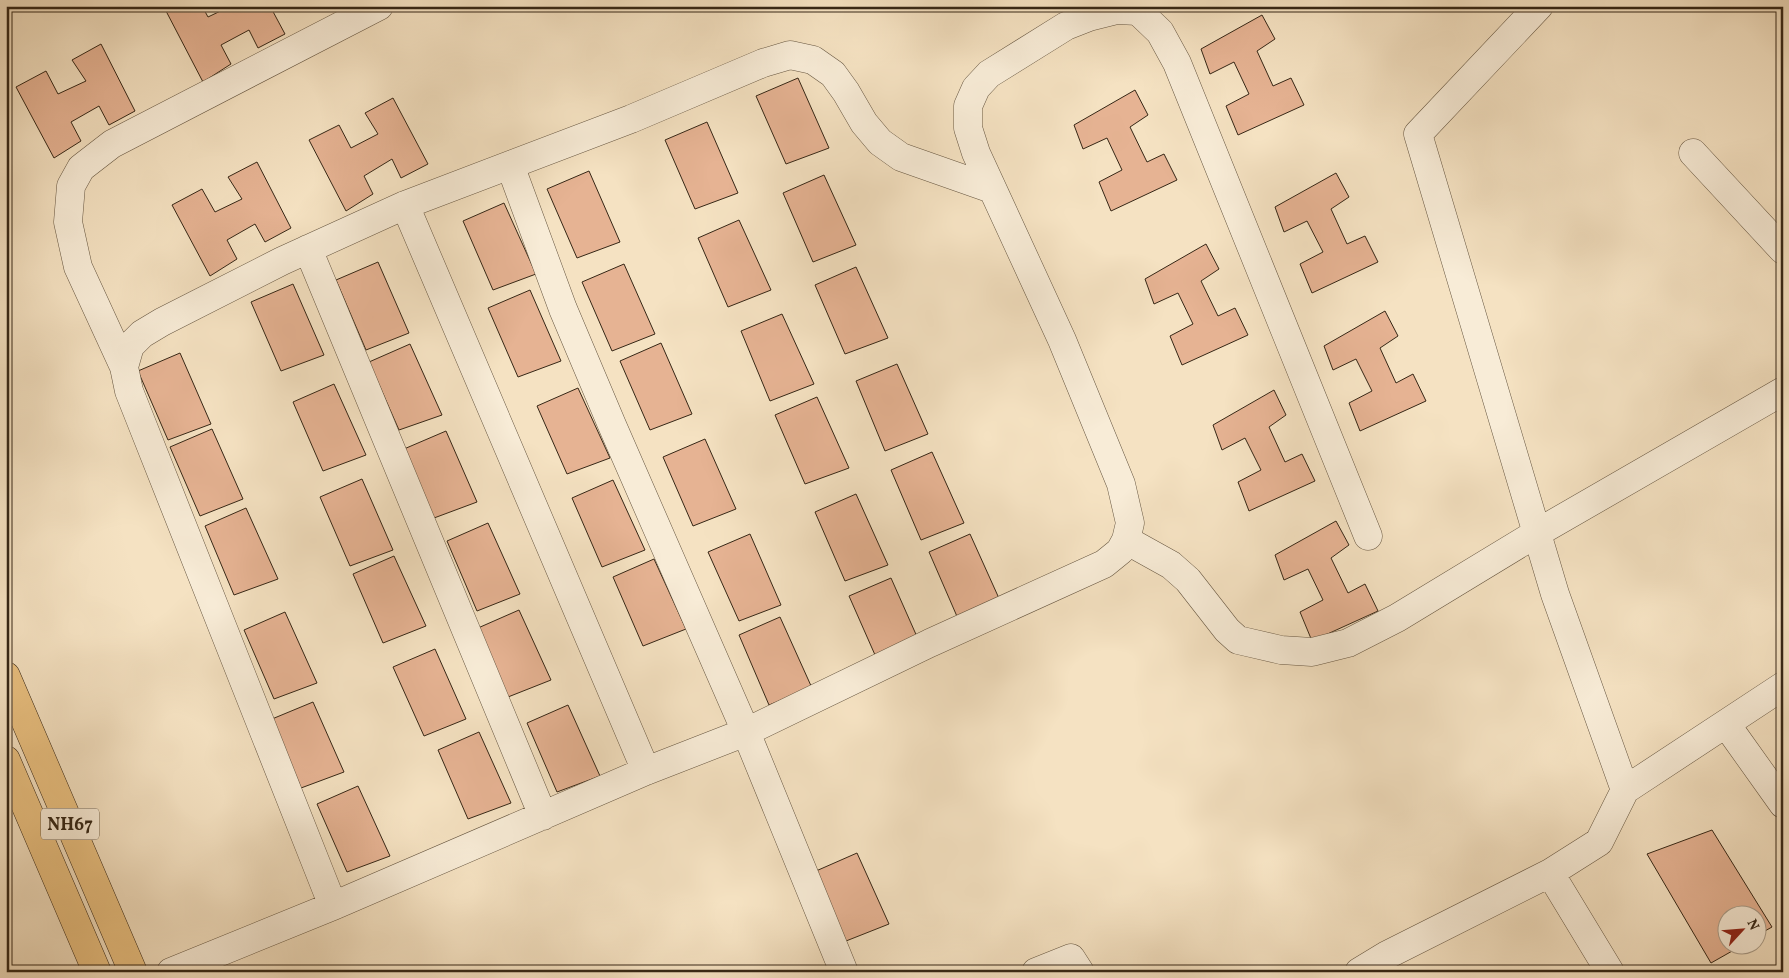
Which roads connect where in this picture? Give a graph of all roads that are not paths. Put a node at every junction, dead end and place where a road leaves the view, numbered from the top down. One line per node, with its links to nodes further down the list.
1 (380, 6): 10 (street)
2 (1536, 8): 12 (street)
3 (1138, 9): 6 (street); 13 (street)
4 (1693, 153): 9 (street)
5 (510, 165): 6 (street); 7 (street); 18 (street)
6 (992, 189): 14 (street)
7 (405, 206): 8 (street); 20 (street)
8 (308, 249): 10 (street); 23 (street)
9 (1783, 250)
10 (124, 367): 25 (street)
11 (1783, 391): 12 (street)
12 (1537, 533): 14 (street); 21 (street)
13 (1368, 536)
14 (1126, 540): 18 (street)
15 (6, 676): 27 (highway, NH67)
16 (1783, 686): 17 (street)
17 (1726, 724): 21 (street); 22 (street)
18 (746, 732): 20 (street); 29 (street)
19 (6, 760): 26 (highway, NH67)
20 (646, 770): 23 (street)
21 (1625, 790): 24 (street)
22 (1783, 804)
23 (543, 816): 25 (street)
24 (1550, 873): 32 (street); 33 (street)
25 (333, 906): 28 (street)
26 (97, 972)
27 (133, 972)
28 (171, 972)
29 (844, 972)
30 (1036, 972): 31 (street)
31 (1080, 972)
32 (1359, 972)
33 (1610, 972)

